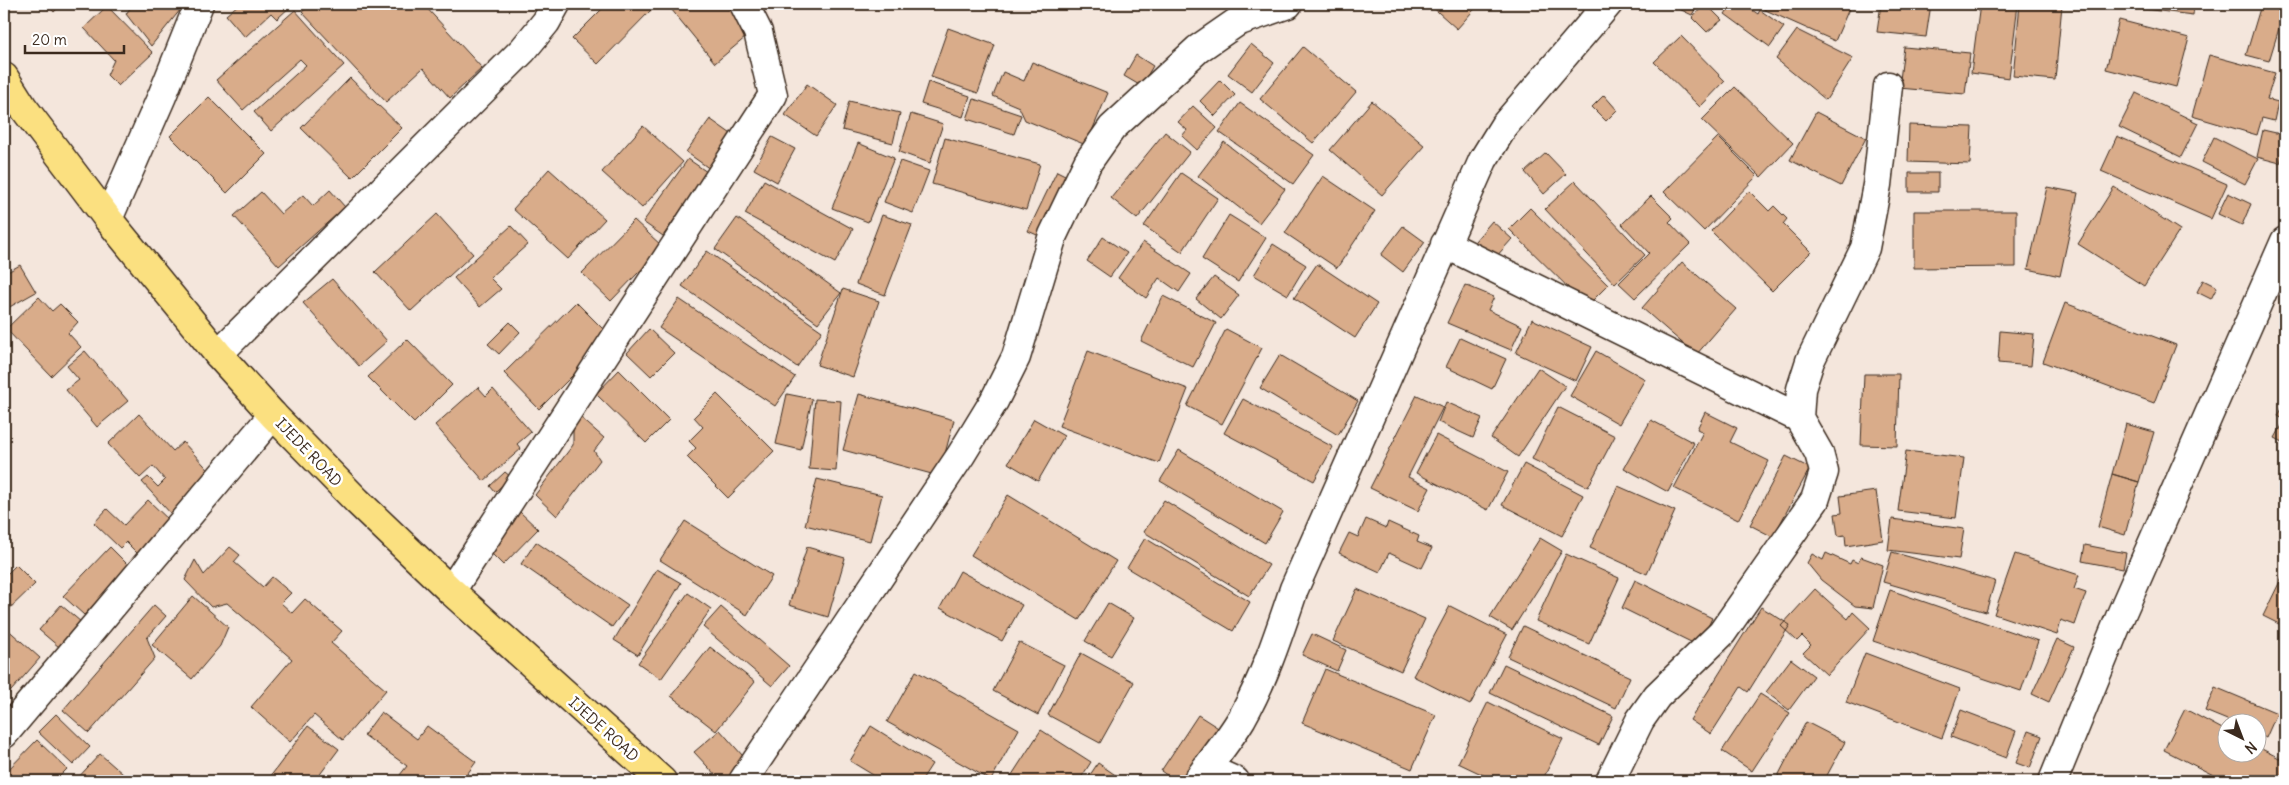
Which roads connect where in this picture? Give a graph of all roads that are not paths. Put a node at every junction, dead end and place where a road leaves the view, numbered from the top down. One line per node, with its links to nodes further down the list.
1 (199, 4): 8 (street)
2 (556, 4): 11 (street)
3 (744, 4): 14 (street)
4 (1288, 4): 18 (street)
5 (1608, 4): 10 (street)
6 (4, 77): 8 (main road, IJEDE ROAD)
7 (1888, 86): 13 (street)
8 (108, 219): 11 (main road, IJEDE ROAD)
9 (2285, 240): 21 (street)
10 (1445, 244): 13 (street); 16 (street)
11 (218, 354): 12 (main road, IJEDE ROAD)
12 (273, 415): 14 (main road, IJEDE ROAD); 15 (street)
13 (1799, 418): 20 (street)
14 (451, 592): 17 (main road, IJEDE ROAD)
15 (4, 734)
16 (1202, 775): 19 (street)
17 (662, 781)
18 (743, 781)
19 (1234, 781)
20 (1610, 781)
21 (2053, 781)

